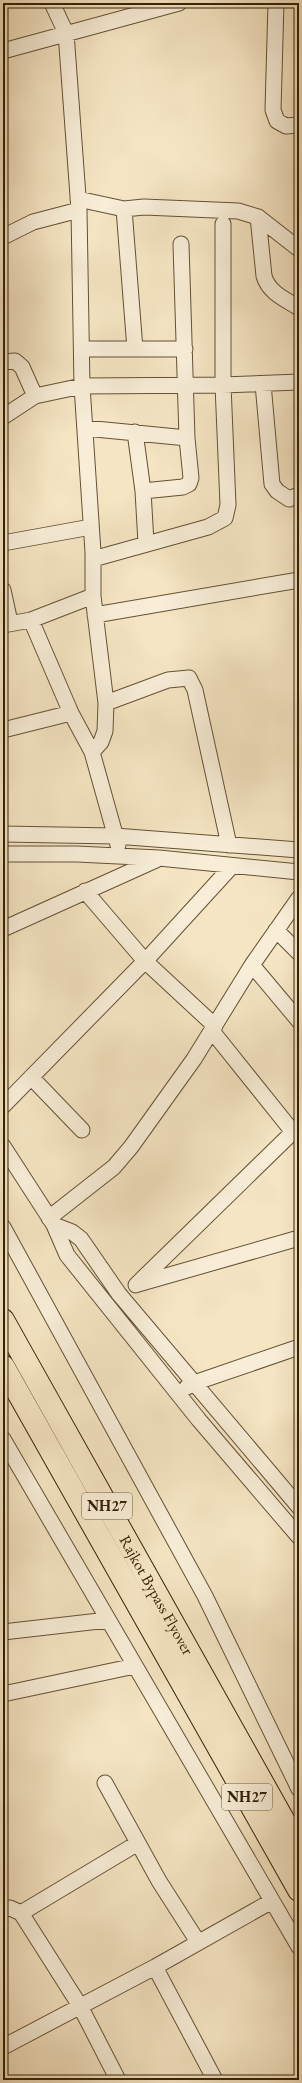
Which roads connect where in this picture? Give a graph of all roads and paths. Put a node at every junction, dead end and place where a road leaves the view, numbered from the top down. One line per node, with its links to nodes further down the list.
1 (52, 3): 4 (street)
2 (179, 3): 4 (street)
3 (276, 3): 6 (street)
4 (66, 33): 5 (street); 7 (street)
5 (3, 51)
6 (299, 125)
7 (78, 199): 8 (street); 11 (street); 15 (street)
8 (124, 209): 9 (street); 16 (street)
9 (258, 217): 13 (street); 14 (street)
10 (223, 224): 23 (street)
11 (3, 237)
12 (181, 244): 17 (street)
13 (299, 249)
14 (299, 308)
15 (82, 349): 16 (street); 21 (street)
16 (135, 349): 17 (street)
17 (185, 349): 22 (street)
18 (3, 362): 24 (street)
19 (299, 382): 20 (street)
20 (263, 384): 23 (street); 30 (street)
21 (82, 386): 22 (street); 24 (street); 26 (street)
22 (186, 386): 23 (street); 28 (street)
23 (223, 386): 33 (street)
24 (35, 396): 25 (street)
25 (3, 417)
26 (85, 428): 27 (street); 31 (street)
27 (135, 432): 28 (street); 29 (street)
28 (187, 438): 29 (street)
29 (143, 491): 33 (street)
30 (299, 495)
31 (91, 527): 32 (street); 34 (street)
32 (3, 543)
33 (146, 543): 34 (street)
34 (93, 560): 37 (street)
35 (299, 580): 38 (street)
36 (3, 590): 40 (street)
37 (93, 596): 38 (street); 39 (street)
38 (95, 615): 41 (street)
39 (31, 620): 40 (street); 42 (street)
40 (7, 624)
41 (106, 703): 44 (street); 47 (street)
42 (70, 713): 43 (street); 44 (street)
43 (3, 730)
44 (92, 752): 46 (street)
45 (3, 834): 46 (street)
46 (115, 836): 47 (street); 50 (street)
47 (229, 845): 48 (street)
48 (299, 850)
49 (3, 854): 50 (street)
50 (123, 857): 51 (street)
51 (159, 858): 52 (street); 54 (street)
52 (232, 866): 53 (street); 59 (street)
53 (299, 872)
54 (85, 891): 56 (street); 59 (street)
55 (299, 898): 57 (street)
56 (3, 929)
57 (276, 930): 58 (street); 60 (street)
58 (299, 953)
59 (145, 961): 62 (street); 63 (street)
60 (252, 965): 61 (street); 62 (street)
61 (299, 1021)
62 (213, 1028): 65 (street); 68 (street)
63 (31, 1077): 64 (street); 66 (street)
64 (3, 1106)
65 (296, 1129): 71 (street)
66 (82, 1130)
67 (3, 1146): 68 (street)
68 (51, 1222): 72 (street); 73 (street)
69 (3, 1227): 87 (street)
70 (299, 1238): 71 (street)
71 (136, 1285): 72 (street)
72 (120, 1294): 73 (street); 77 (street)
73 (104, 1303): 78 (street)
74 (3, 1320): 89 (highway, Rajkot Bypass Flyover / NH27)
75 (299, 1347): 77 (street)
76 (3, 1366): 90 (highway, Rajkot Bypass Flyover / NH27)
77 (194, 1383): 78 (street); 80 (street)
78 (178, 1393): 81 (street)
79 (3, 1439): 82 (street)
80 (299, 1507)
81 (299, 1537)
82 (108, 1620): 83 (street); 84 (street)
83 (3, 1632)
84 (135, 1666): 85 (street); 91 (street)
85 (3, 1694)
86 (105, 1783): 88 (street)
87 (299, 1789)
88 (138, 1843): 93 (street); 94 (street)
89 (299, 1848)
90 (299, 1890)
91 (272, 1901): 94 (street); 95 (street)
92 (3, 1909): 93 (street)
93 (21, 1913): 97 (street)
94 (198, 1942): 96 (street)
95 (299, 1948)
96 (154, 1967): 97 (street); 100 (street)
97 (80, 2006): 98 (street); 99 (street)
98 (3, 2047)
99 (118, 2080)
100 (215, 2080)

